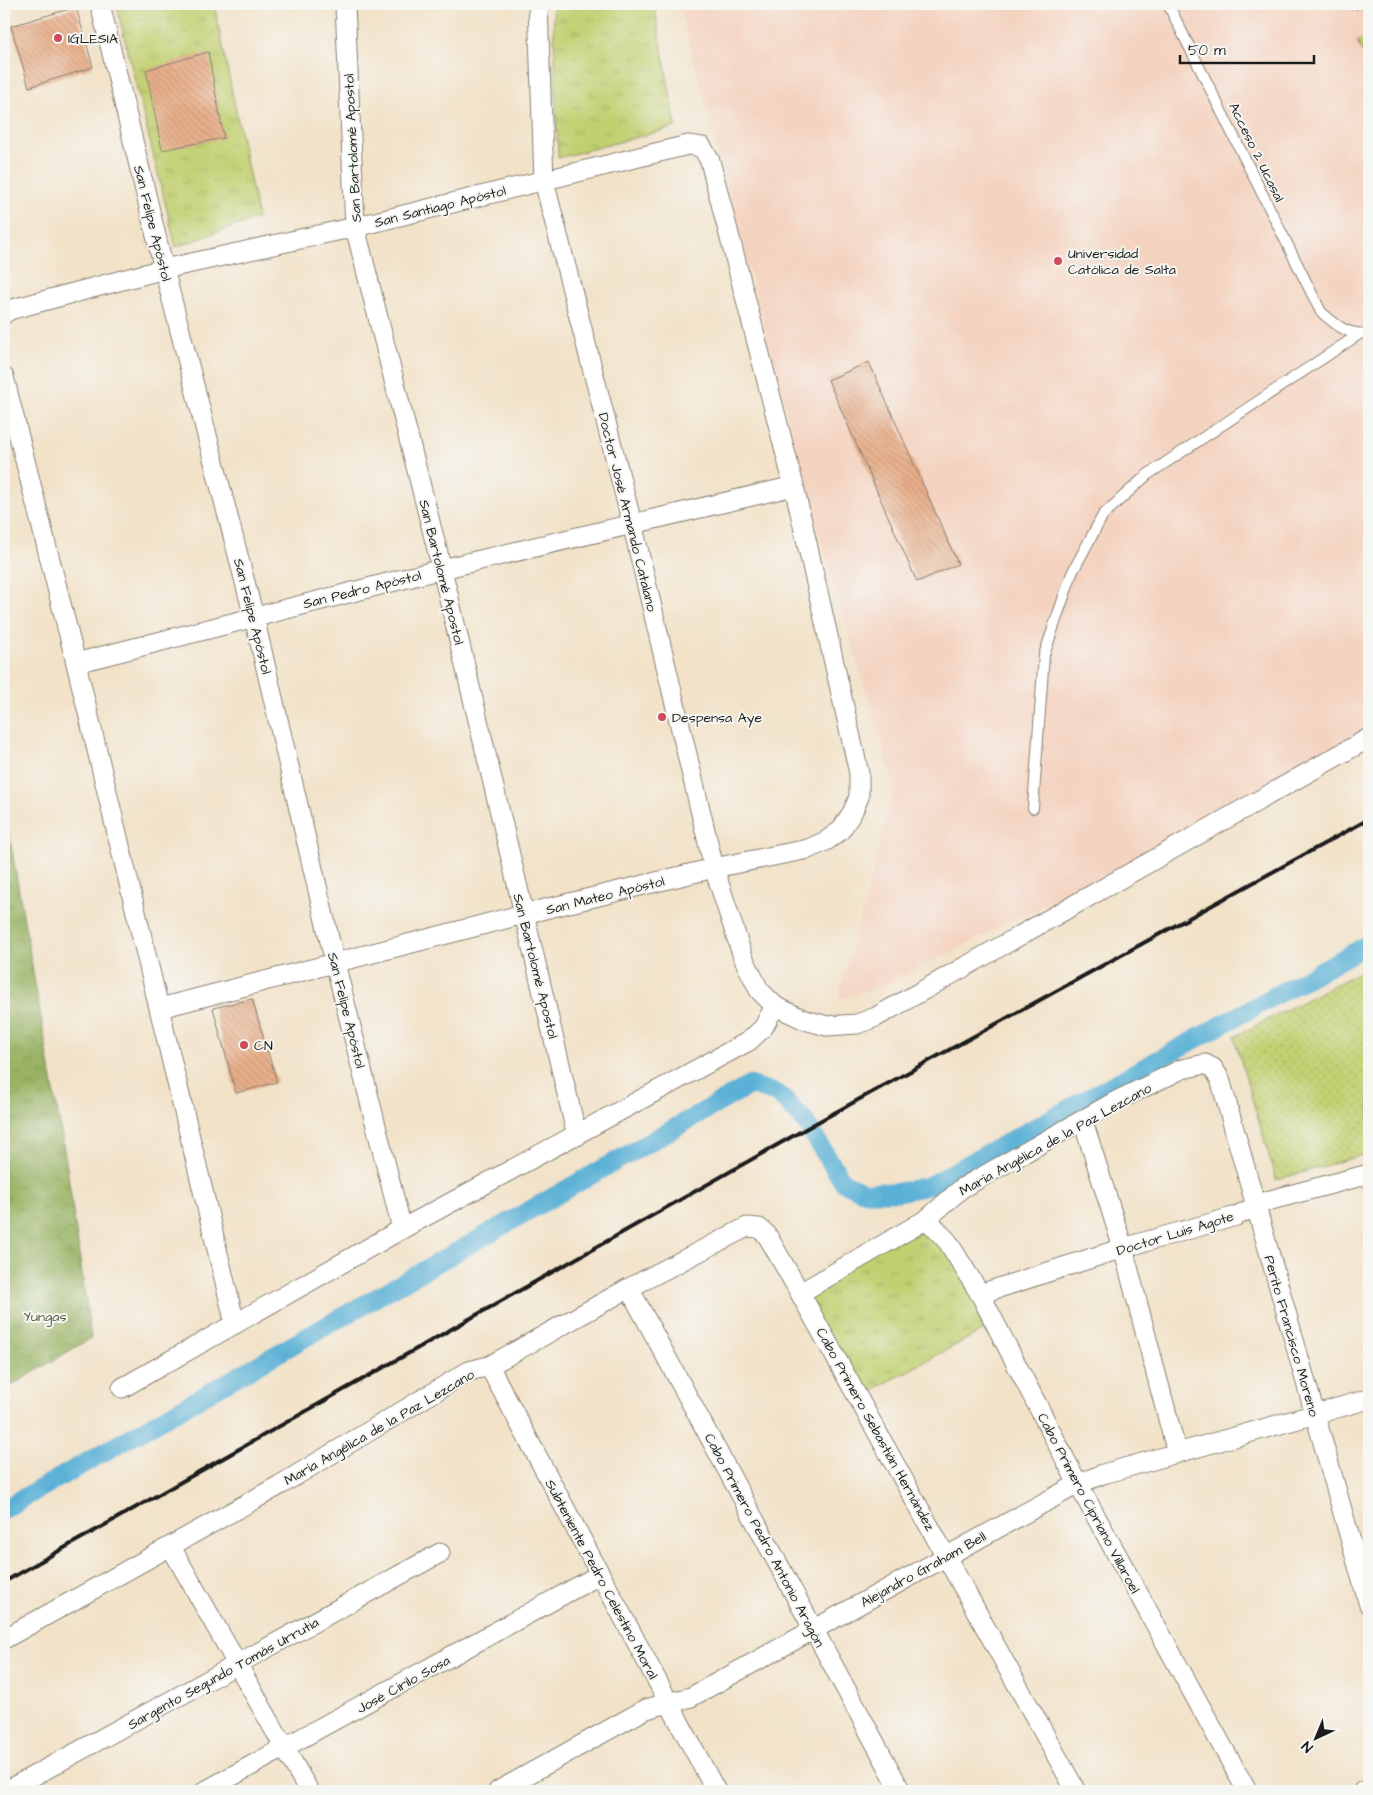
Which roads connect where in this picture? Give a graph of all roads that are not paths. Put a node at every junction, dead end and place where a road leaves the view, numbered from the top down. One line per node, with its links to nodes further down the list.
1 (100, 4): 8 (street, San Felipe Apóstol)
2 (345, 4): 7 (street, San Bartolomé Apostol)
3 (538, 4): 6 (street, Doctor José Armando Catalano)
4 (1168, 4): 10 (lane, Acceso 2 Ucasal)
5 (702, 147): 6 (street, San Santiago Apóstol); 12 (street, San Mateo Apóstol)
6 (544, 181): 7 (street, San Santiago Apóstol); 13 (street, Doctor José Armando Catalano)
7 (355, 227): 8 (street, San Santiago Apóstol); 14 (street, San Bartolomé Apostol)
8 (164, 269): 9 (street, San Santiago Apóstol); 15 (street, San Felipe Apóstol)
9 (4, 314)
10 (1364, 334): 18 (lane)
11 (4, 377): 16 (street)
12 (794, 486): 13 (street, San Pedro Apóstol); 19 (street, San Mateo Apóstol)
13 (632, 523): 14 (street, San Pedro Apóstol); 19 (street, Doctor José Armando Catalano)
14 (442, 569): 15 (street, San Pedro Apóstol); 20 (street, San Bartolomé Apostol)
15 (254, 616): 16 (street, San Pedro Apóstol); 21 (street, San Felipe Apóstol)
16 (76, 663): 23 (street)
17 (1369, 738): 22 (street)
18 (1034, 808)
19 (714, 868): 20 (street, San Mateo Apóstol); 22 (street, Doctor José Armando Catalano)
20 (524, 914): 21 (street, San Mateo Apóstol); 26 (street, San Bartolomé Apostol)
21 (334, 963): 23 (street, San Mateo Apóstol); 31 (street, San Felipe Apóstol)
22 (775, 1006): 26 (street)
23 (160, 1008): 36 (street)
24 (1213, 1068): 25 (street, María Angélica de la Paz Lezcano); 28 (street, Perito Francisco Moreno)
25 (1083, 1121): 29 (street, María Angélica de la Paz Lezcano); 32 (street)
26 (577, 1136): 31 (street)
27 (1369, 1174): 28 (street, Doctor Luis Agote)
28 (1256, 1206): 32 (street, Doctor Luis Agote); 40 (street, Perito Francisco Moreno)
29 (926, 1218): 34 (street, María Angélica de la Paz Lezcano); 35 (street, Cabo Primero Cipriano Villaroel)
30 (759, 1228): 33 (street, María Angélica de la Paz Lezcano); 34 (street, Cabo Primero Sebastián Hernández)
31 (402, 1229): 36 (street)
32 (1123, 1248): 35 (street, Doctor Luis Agote); 41 (street)
33 (629, 1288): 37 (street, María Angélica de la Paz Lezcano); 48 (street, Cabo Primero Pedro Antonio Aragón)
34 (800, 1293): 45 (street, Cabo Primero Sebastián Hernández)
35 (980, 1294): 42 (street, Cabo Primero Cipriano Villaroel)
36 (235, 1324): 38 (street)
37 (489, 1366): 43 (street, María Angélica de la Paz Lezcano); 46 (street, Subteniente Pedro Celestino Moral)
38 (122, 1388)
39 (1369, 1399): 40 (street, Alejandro Graham Bell)
40 (1314, 1414): 41 (street, Alejandro Graham Bell); 47 (street, Perito Francisco Moreno)
41 (1177, 1453): 42 (street, Alejandro Graham Bell)
42 (1078, 1484): 45 (street, Alejandro Graham Bell); 61 (street, Cabo Primero Cipriano Villaroel)
43 (170, 1547): 49 (street, María Angélica de la Paz Lezcano); 50 (street)
44 (440, 1553): 50 (street, Sargento Segundo Tomás Urrutia)
45 (947, 1557): 48 (street, Alejandro Graham Bell); 60 (street, Cabo Primero Sebastián Hernández)
46 (599, 1575): 51 (street, Subteniente Pedro Celestino Moral); 52 (street, José Cirilo Sosa)
47 (1369, 1605)
48 (813, 1629): 51 (street, Alejandro Graham Bell); 59 (street, Cabo Primero Pedro Antonio Aragón)
49 (4, 1638)
50 (237, 1666): 52 (street); 54 (street, Sargento Segundo Tomás Urrutia)
51 (669, 1702): 57 (street, Alejandro Graham Bell); 58 (street, Subteniente Pedro Celestino Moral)
52 (285, 1749): 55 (street, José Cirilo Sosa); 56 (street)
53 (1369, 1789): 62 (street)
54 (6, 1791)
55 (205, 1791)
56 (309, 1791)
57 (498, 1791)
58 (716, 1791)
59 (901, 1791)
60 (1076, 1791)
61 (1247, 1791)
62 (1363, 1791)

